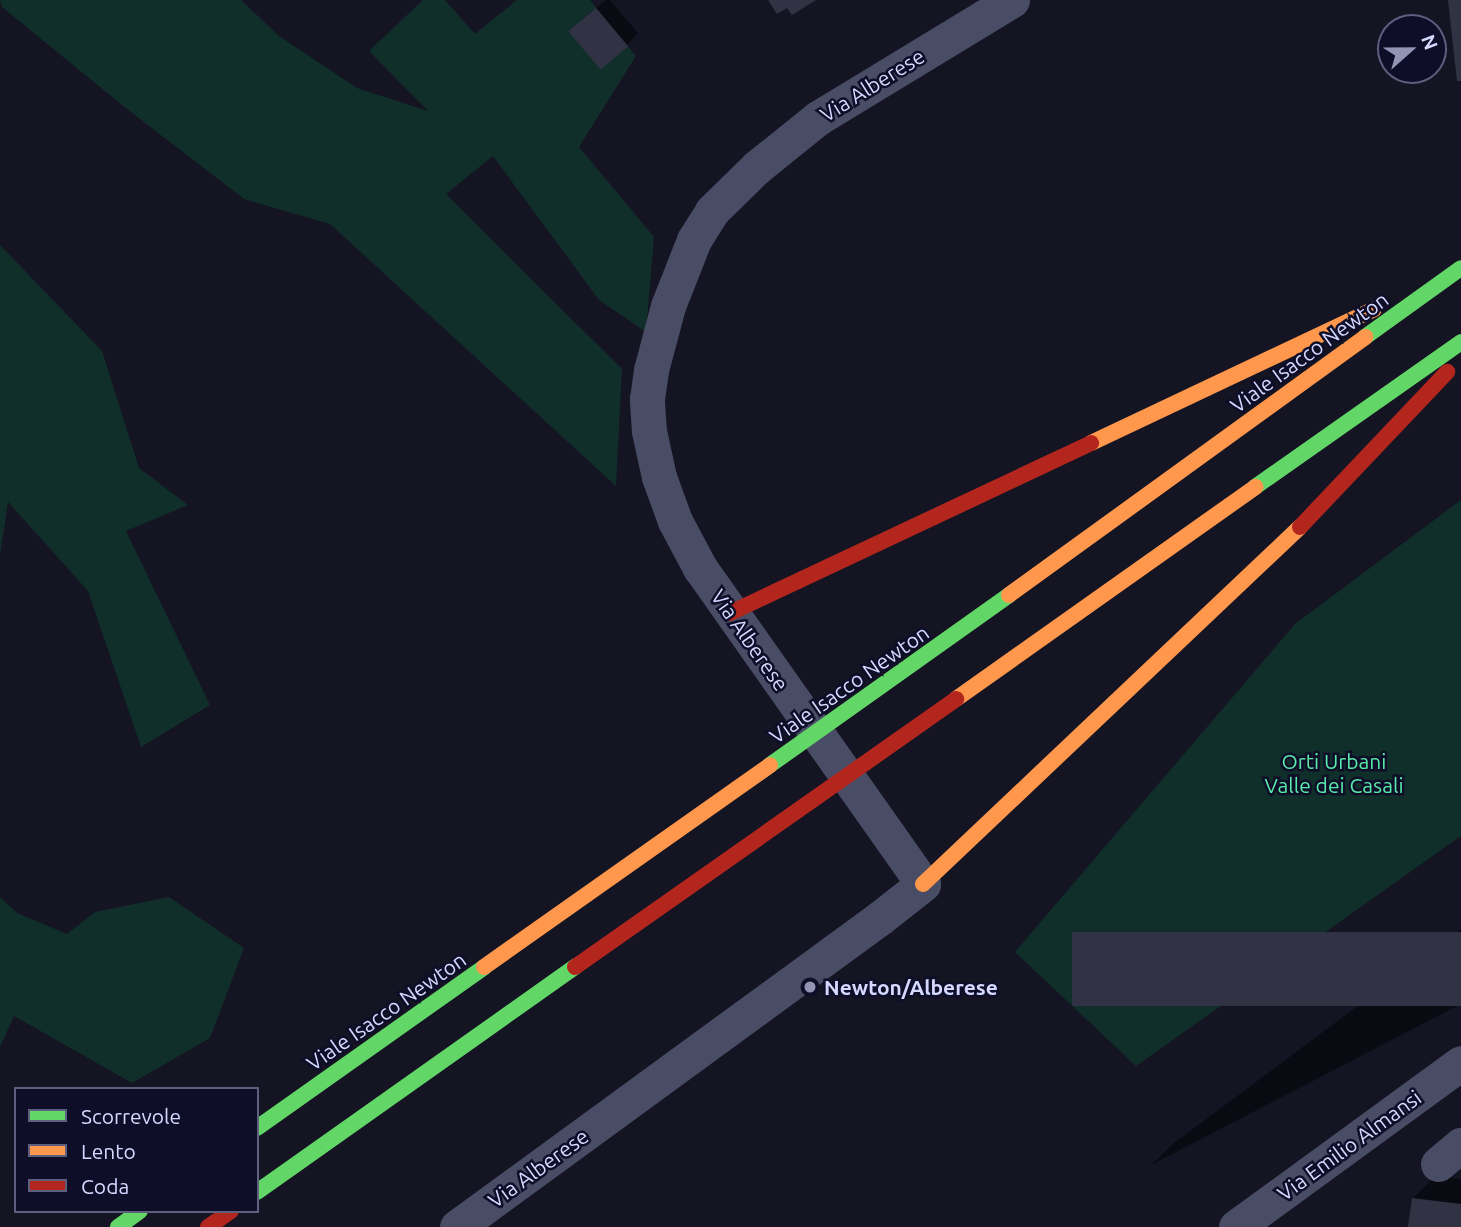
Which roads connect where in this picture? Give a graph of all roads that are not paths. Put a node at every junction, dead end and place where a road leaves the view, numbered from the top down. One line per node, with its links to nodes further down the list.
1 (1012, 0): 5 (street, Via Alberese)
2 (1460, 269): 5 (highway); 8 (highway, Viale Isacco Newton)
3 (1461, 342): 9 (highway)
4 (1461, 356): 6 (highway)
5 (730, 613): 6 (street, Via Alberese)
6 (923, 884): 14 (street, Via Alberese)
7 (1461, 1063): 15 (street, Via Emilio Almansi)
8 (259, 1127)
9 (259, 1191)
10 (137, 1213): 12 (highway)
11 (228, 1213): 13 (highway)
12 (118, 1227)
13 (208, 1227)
14 (457, 1227)
15 (1236, 1227)

